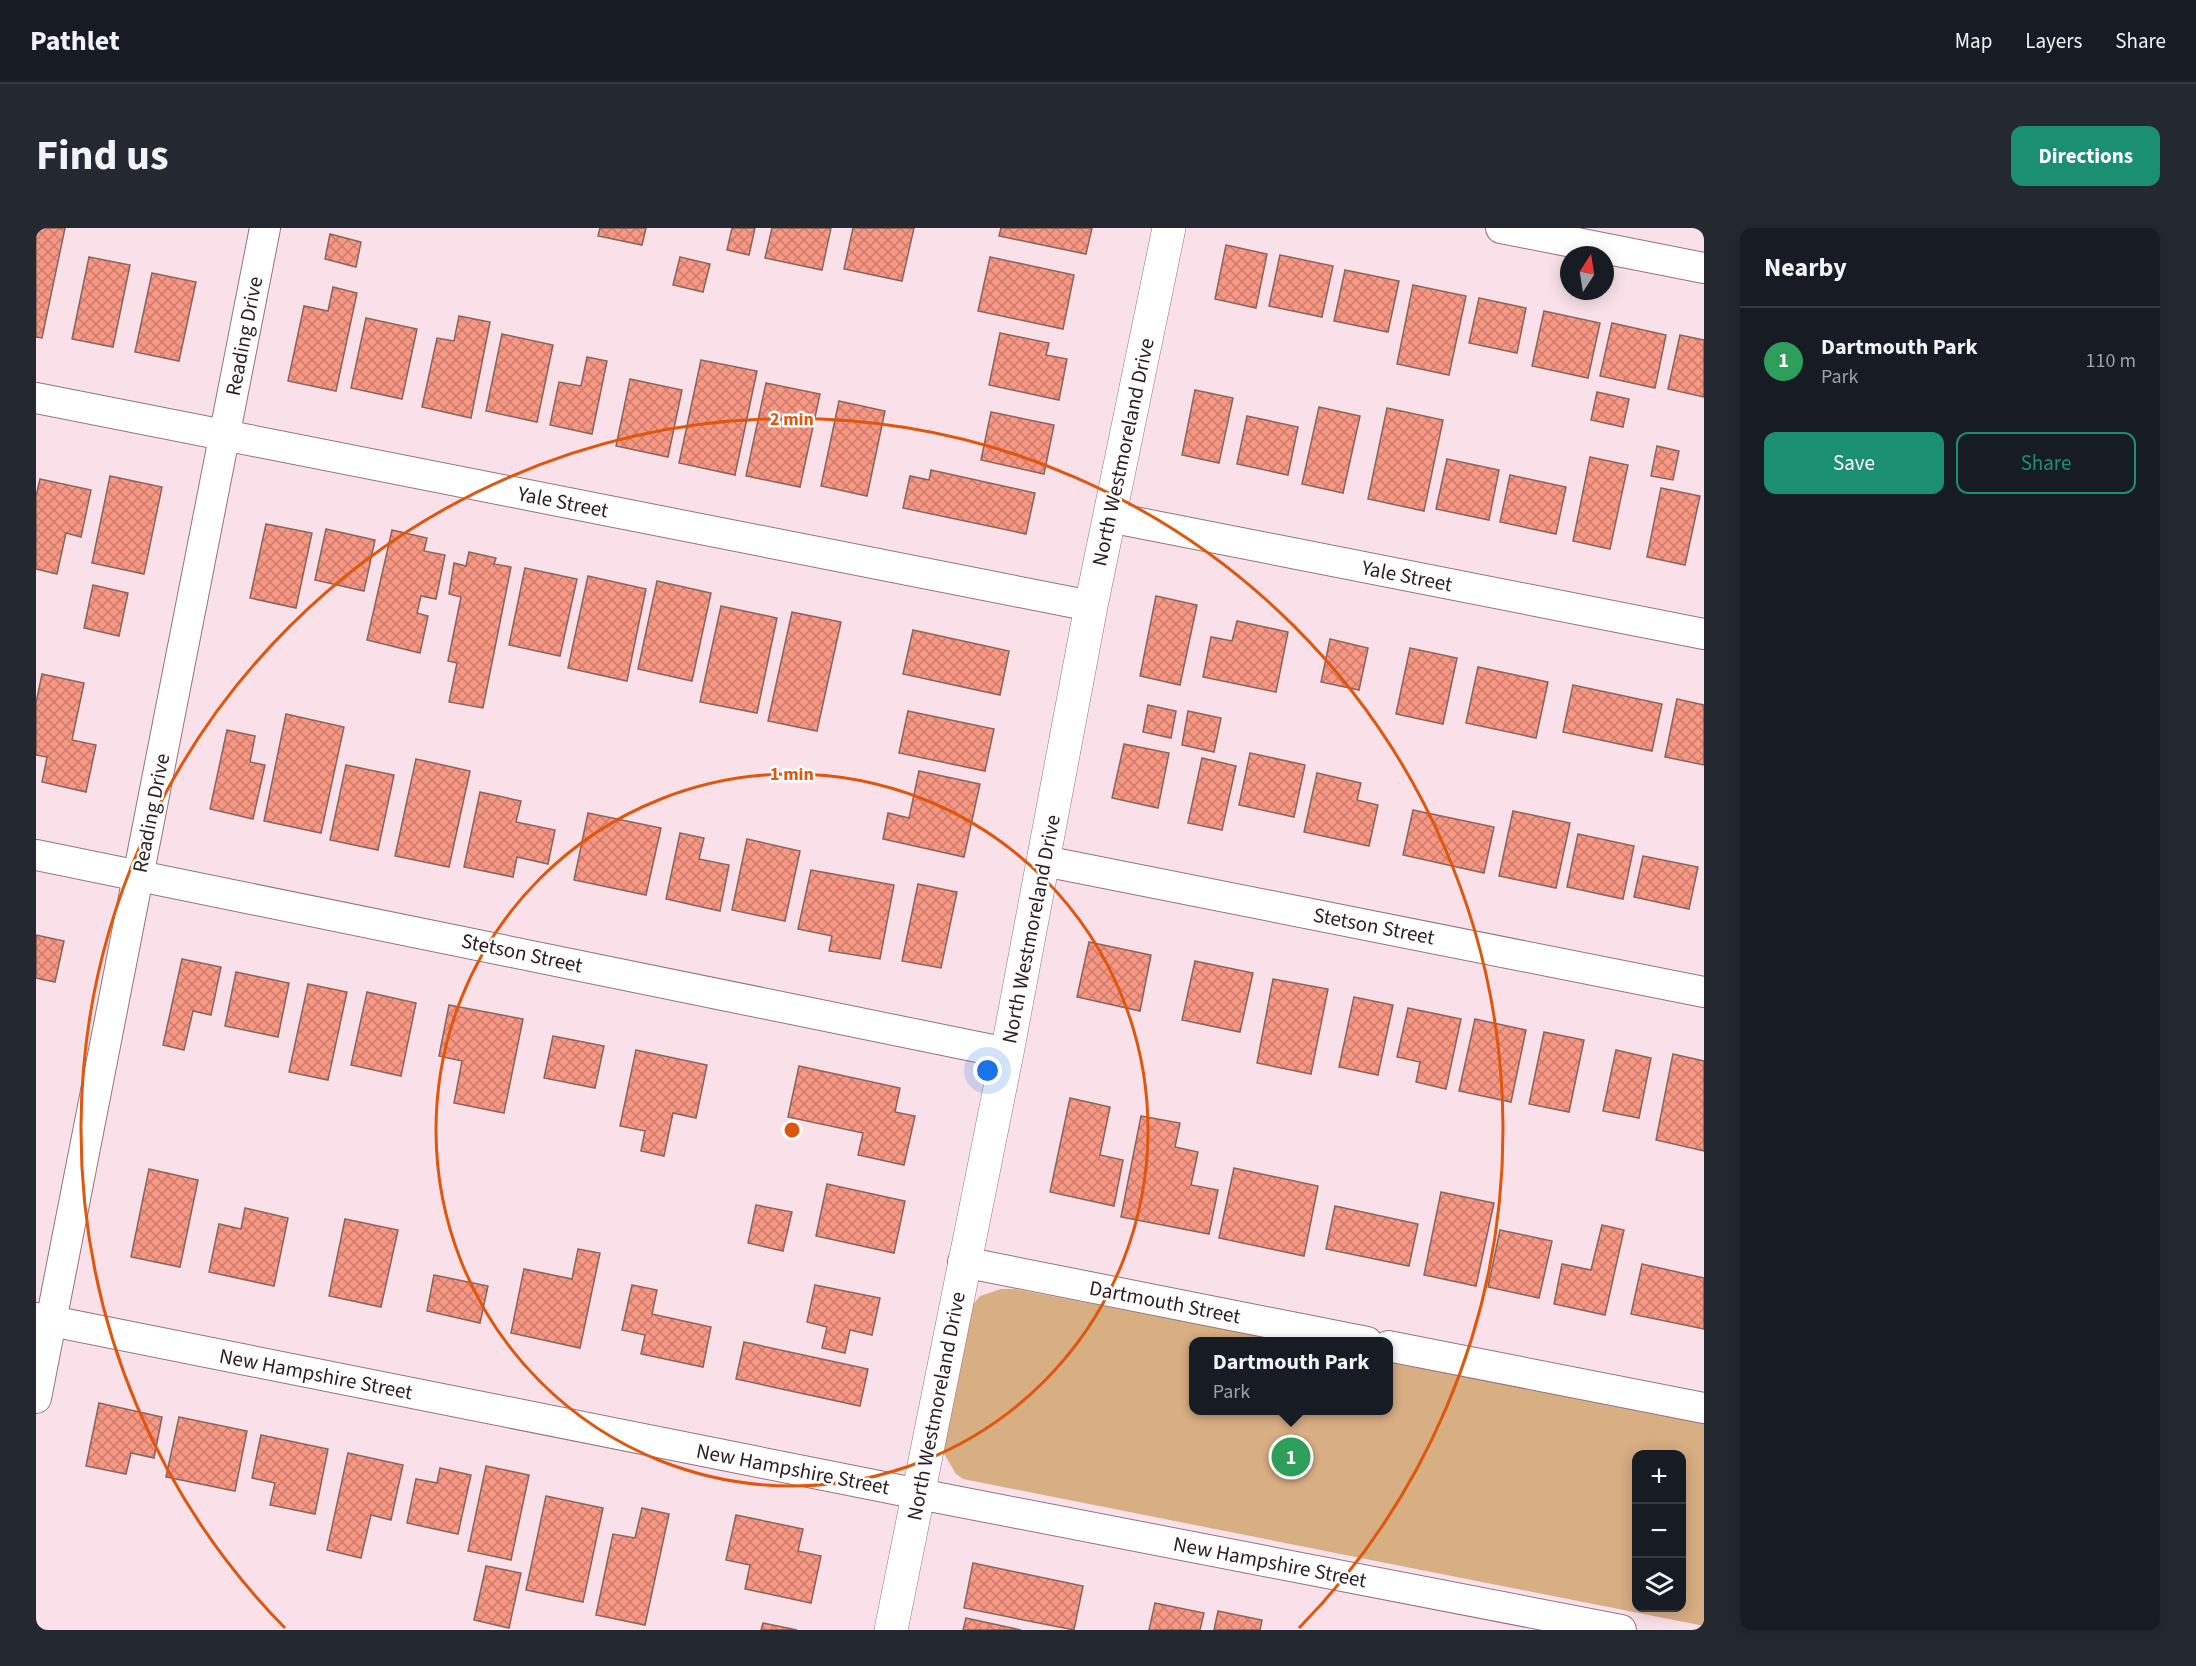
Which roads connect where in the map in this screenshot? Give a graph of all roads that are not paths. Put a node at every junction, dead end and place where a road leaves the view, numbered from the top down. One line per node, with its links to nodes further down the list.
1 (265, 228): 6 (street, Reading Drive)
2 (1169, 228): 7 (street, North Westmoreland Drive)
3 (1502, 228): 4 (street)
4 (1704, 268)
5 (36, 398): 6 (street, Yale Street)
6 (225, 435): 8 (street, Yale Street); 12 (street, Reading Drive)
7 (1109, 517): 8 (street, North Westmoreland Drive); 9 (street, Yale Street)
8 (1091, 606): 11 (street, North Westmoreland Drive)
9 (1704, 634)
10 (36, 855): 12 (street, Stetson Street)
11 (1044, 861): 13 (street, Stetson Street); 14 (street, North Westmoreland Drive)
12 (139, 874): 14 (street, Stetson Street); 16 (street, Reading Drive)
13 (1704, 992)
14 (1007, 1053): 15 (street, North Westmoreland Drive)
15 (963, 1262): 17 (street, Dartmouth Street); 21 (street, North Westmoreland Drive)
16 (44, 1319): 19 (street, Reading Drive); 21 (street, New Hampshire Street)
17 (1347, 1337)
18 (1393, 1347): 20 (street)
19 (36, 1398)
20 (1704, 1408)
21 (919, 1494): 22 (street, North Westmoreland Drive); 23 (street, New Hampshire Street)
22 (891, 1630)
23 (1621, 1630)

